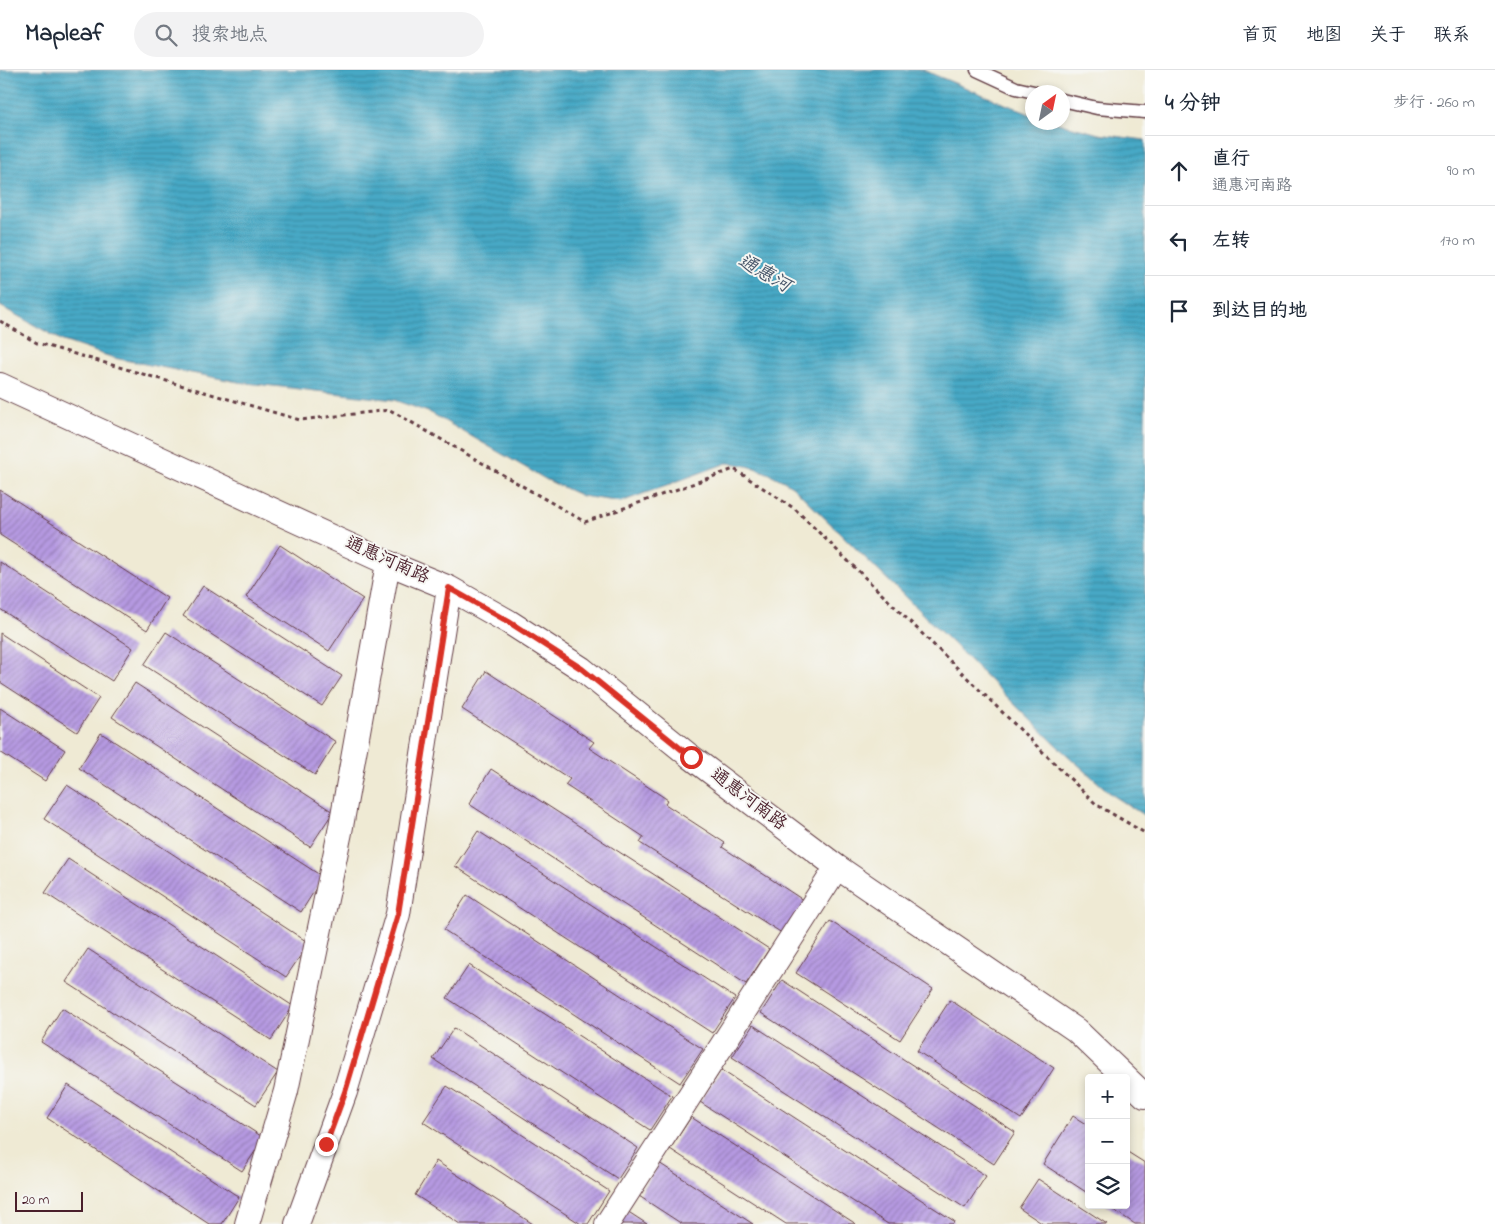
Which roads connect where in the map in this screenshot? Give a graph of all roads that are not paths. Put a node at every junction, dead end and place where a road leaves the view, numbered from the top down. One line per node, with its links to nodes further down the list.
1 (976, 70): 2 (lane)
2 (1025, 90)
3 (1070, 102): 4 (lane)
4 (1145, 112)
5 (0, 385): 6 (street, 通惠河南路)
6 (388, 563): 7 (street, 通惠河南路); 12 (street)
7 (449, 588): 8 (street, 通惠河南路); 13 (street)
8 (837, 868): 9 (street, 通惠河南路); 14 (street)
9 (1122, 1074)
10 (1130, 1082): 11 (street, 通惠河南路)
11 (1145, 1096)
12 (247, 1224)
13 (297, 1224)
14 (607, 1224)

